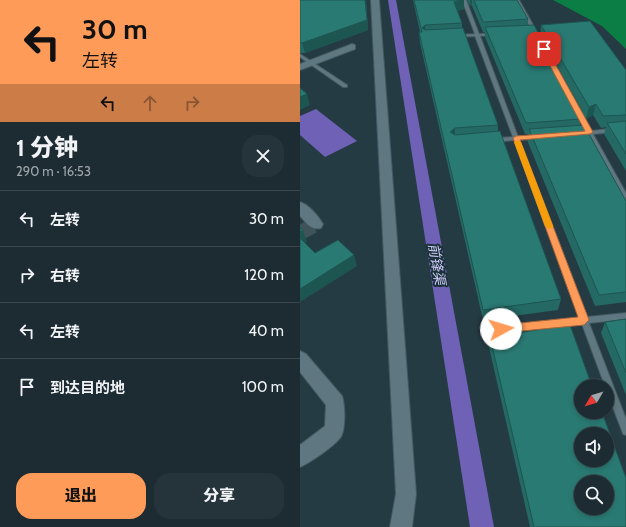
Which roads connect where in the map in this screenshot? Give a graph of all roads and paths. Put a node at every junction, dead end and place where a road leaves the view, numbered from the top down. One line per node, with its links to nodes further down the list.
1 (375, 0): 31 (street)
2 (464, 0): 8 (lane)
3 (517, 0): 6 (lane)
4 (542, 31): 6 (lane)
5 (527, 32): 6 (lane)
6 (535, 33)
7 (499, 34): 8 (lane)
8 (478, 35): 9 (lane); 20 (lane)
9 (455, 36)
10 (352, 47): 12 (street)
11 (300, 55): 12 (lane)
12 (312, 63): 13 (street); 14 (lane)
13 (300, 67)
14 (345, 86)
15 (574, 105): 17 (lane)
16 (626, 130): 17 (lane)
17 (590, 132): 18 (lane); 22 (lane)
18 (582, 133)
19 (546, 136): 20 (lane)
20 (516, 138): 21 (lane); 26 (lane)
21 (485, 140)
22 (626, 199)
23 (300, 207): 24 (street)
24 (316, 224)
25 (626, 316): 26 (lane)
26 (584, 320): 27 (lane); 29 (lane)
27 (501, 329)
28 (300, 359): 30 (street)
29 (626, 431)
30 (300, 456)
31 (401, 527)

